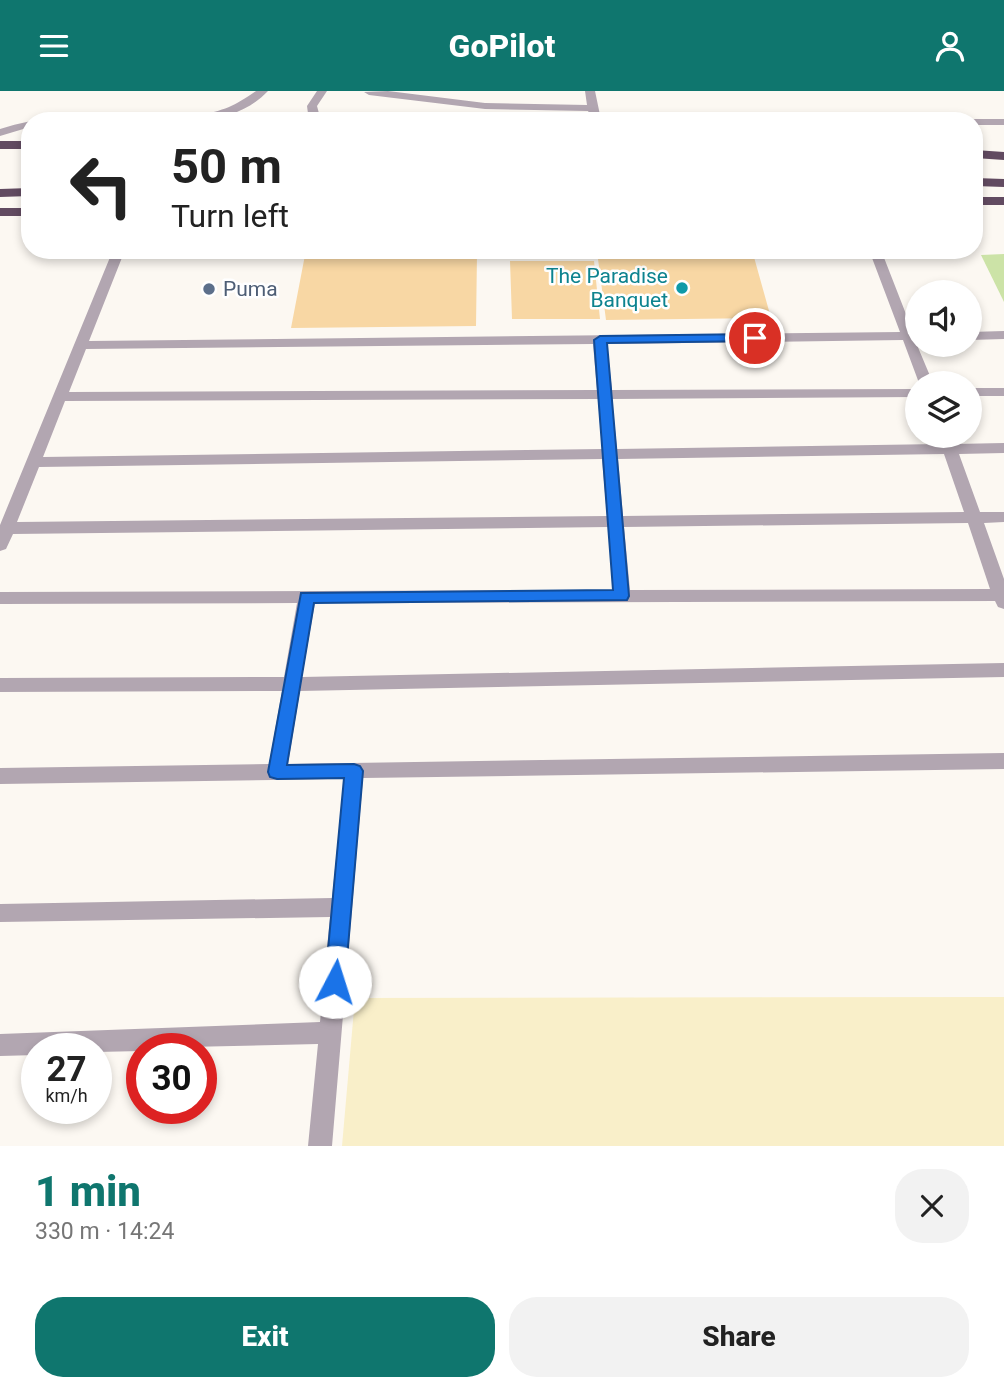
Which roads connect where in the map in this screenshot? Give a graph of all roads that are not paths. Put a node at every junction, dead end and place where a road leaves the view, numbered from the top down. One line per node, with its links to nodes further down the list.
1 (263, 91): 6 (street)
2 (322, 91): 7 (street)
3 (590, 91): 5 (street)
4 (369, 92): 5 (street)
5 (592, 108): 8 (street)
6 (230, 112)
7 (314, 112)
8 (593, 112)
9 (983, 122): 10 (street)
10 (1004, 122)
11 (21, 126): 12 (street)
12 (0, 133)
13 (983, 143): 14 (highway)
14 (1004, 143)
15 (0, 145): 16 (highway)
16 (21, 145)
17 (983, 155): 18 (highway)
18 (1004, 156)
19 (983, 182): 20 (highway)
20 (1004, 183)
21 (21, 192): 22 (highway)
22 (0, 193)
23 (983, 201): 24 (highway)
24 (1004, 201)
25 (0, 212): 26 (highway)
26 (21, 212)
27 (115, 259): 34 (street)
28 (880, 259): 29 (street)
29 (905, 317)
30 (1004, 335): 32 (street)
31 (905, 336): 33 (street)
32 (982, 336)
33 (600, 340): 34 (street); 38 (street)
34 (81, 345): 39 (street)
35 (982, 392): 36 (street)
36 (1004, 392)
37 (905, 393): 38 (street)
38 (605, 394): 39 (street); 44 (street)
39 (60, 397): 45 (street)
40 (905, 444): 44 (street)
41 (982, 446): 43 (street)
42 (949, 448): 46 (street)
43 (1004, 448)
44 (611, 454): 45 (street); 48 (street)
45 (34, 462): 49 (street)
46 (974, 517): 47 (street); 48 (street); 54 (street)
47 (1004, 517)
48 (616, 521): 49 (street); 51 (street)
49 (7, 528): 50 (street)
50 (0, 545)
51 (622, 596): 52 (street); 54 (street)
52 (307, 597): 53 (street); 56 (street)
53 (0, 598)
54 (1003, 598)
55 (1004, 670): 56 (street)
56 (290, 684): 57 (street); 60 (street)
57 (0, 685)
58 (1004, 761): 59 (street)
59 (354, 771): 60 (street); 62 (street)
60 (277, 772): 61 (street)
61 (0, 776)
62 (342, 907): 63 (street); 64 (street)
63 (0, 913)
64 (330, 1033): 65 (street); 66 (street)
65 (0, 1045)
66 (320, 1146)

